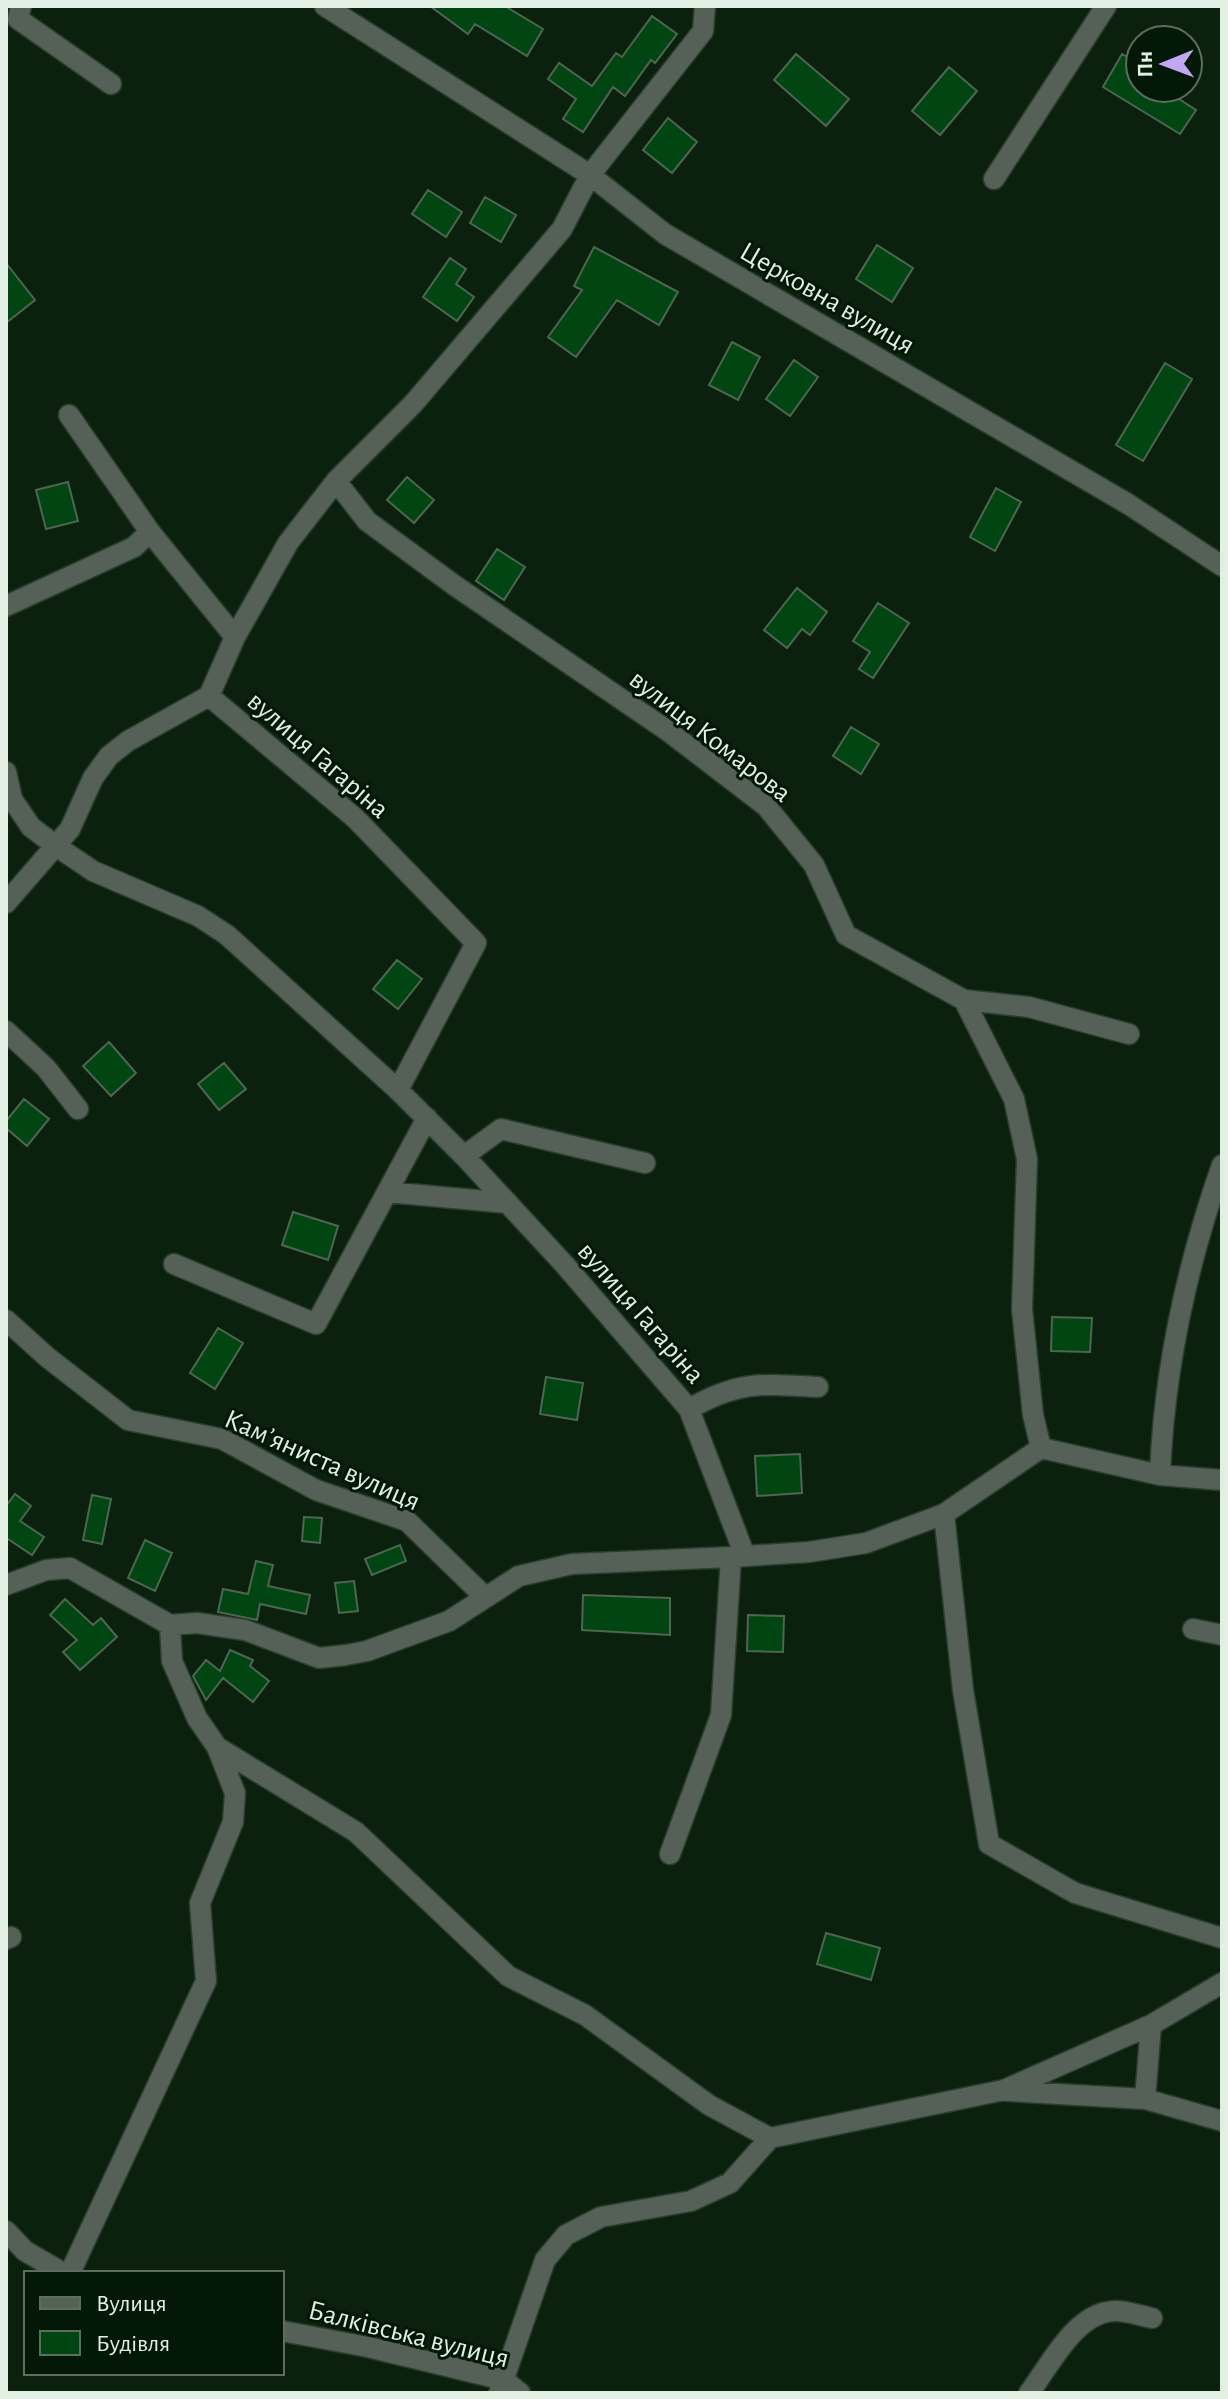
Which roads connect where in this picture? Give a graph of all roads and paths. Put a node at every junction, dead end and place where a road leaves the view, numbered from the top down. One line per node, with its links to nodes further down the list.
1 (325, 6): 6 (street)
2 (705, 6): 6 (street)
3 (1106, 6): 7 (street)
4 (15, 12): 5 (street)
5 (111, 84)
6 (590, 175): 9 (street); 11 (street, Церковна вулиця)
7 (994, 179)
8 (69, 415): 10 (street)
9 (336, 481): 13 (street); 18 (street, вулиця Комарова)
10 (150, 532): 12 (street); 13 (street)
11 (1222, 566)
12 (6, 606)
13 (235, 637): 14 (street, вулиця Гагаріна)
14 (209, 696): 16 (street, вулиця Гагаріна); 21 (street, вулиця Гагаріна)
15 (6, 772): 16 (street, вулиця Гагаріна)
16 (56, 846): 17 (street, вулиця Гагаріна); 21 (street, вулиця Гагаріна)
17 (6, 903)
18 (964, 1000): 20 (street); 33 (street)
19 (6, 1031): 22 (street)
20 (1129, 1034)
21 (398, 1090): 23 (street, вулиця Гагаріна)
22 (78, 1109)
23 (427, 1118): 24 (street, вулиця Гагаріна); 27 (street)
24 (464, 1156): 25 (street); 28 (street, вулиця Гагаріна)
25 (645, 1163)
26 (1222, 1165): 34 (street)
27 (387, 1192): 28 (street); 29 (street)
28 (508, 1203): 32 (street, вулиця Гагаріна)
29 (174, 1264)
30 (6, 1320): 39 (street, Камʼяниста вулиця)
31 (818, 1387): 32 (street)
32 (689, 1409): 37 (street, вулиця Гагаріна)
33 (1041, 1448): 34 (street); 36 (street)
34 (1160, 1475): 35 (street)
35 (1222, 1480)
36 (944, 1514): 37 (street); 45 (street)
37 (738, 1557): 39 (street); 44 (street)
38 (6, 1585): 40 (street)
39 (484, 1596): 40 (street)
40 (170, 1625): 43 (street)
41 (1193, 1629): 42 (street)
42 (1222, 1635)
43 (217, 1747): 51 (street); 54 (street)
44 (670, 1854)
45 (1222, 1938)
46 (1222, 1983): 47 (street)
47 (1151, 2025): 48 (street); 49 (street)
48 (1004, 2090): 49 (street); 51 (street)
49 (1145, 2099): 50 (street)
50 (1222, 2121)
51 (770, 2138): 57 (street)
52 (6, 2231): 53 (street)
53 (60, 2271)
54 (71, 2271)
55 (1152, 2318): 59 (street)
56 (284, 2331): 57 (street, Балківська вулиця)
57 (501, 2386): 58 (street, Балківська вулиця)
58 (520, 2393)
59 (1029, 2393)

